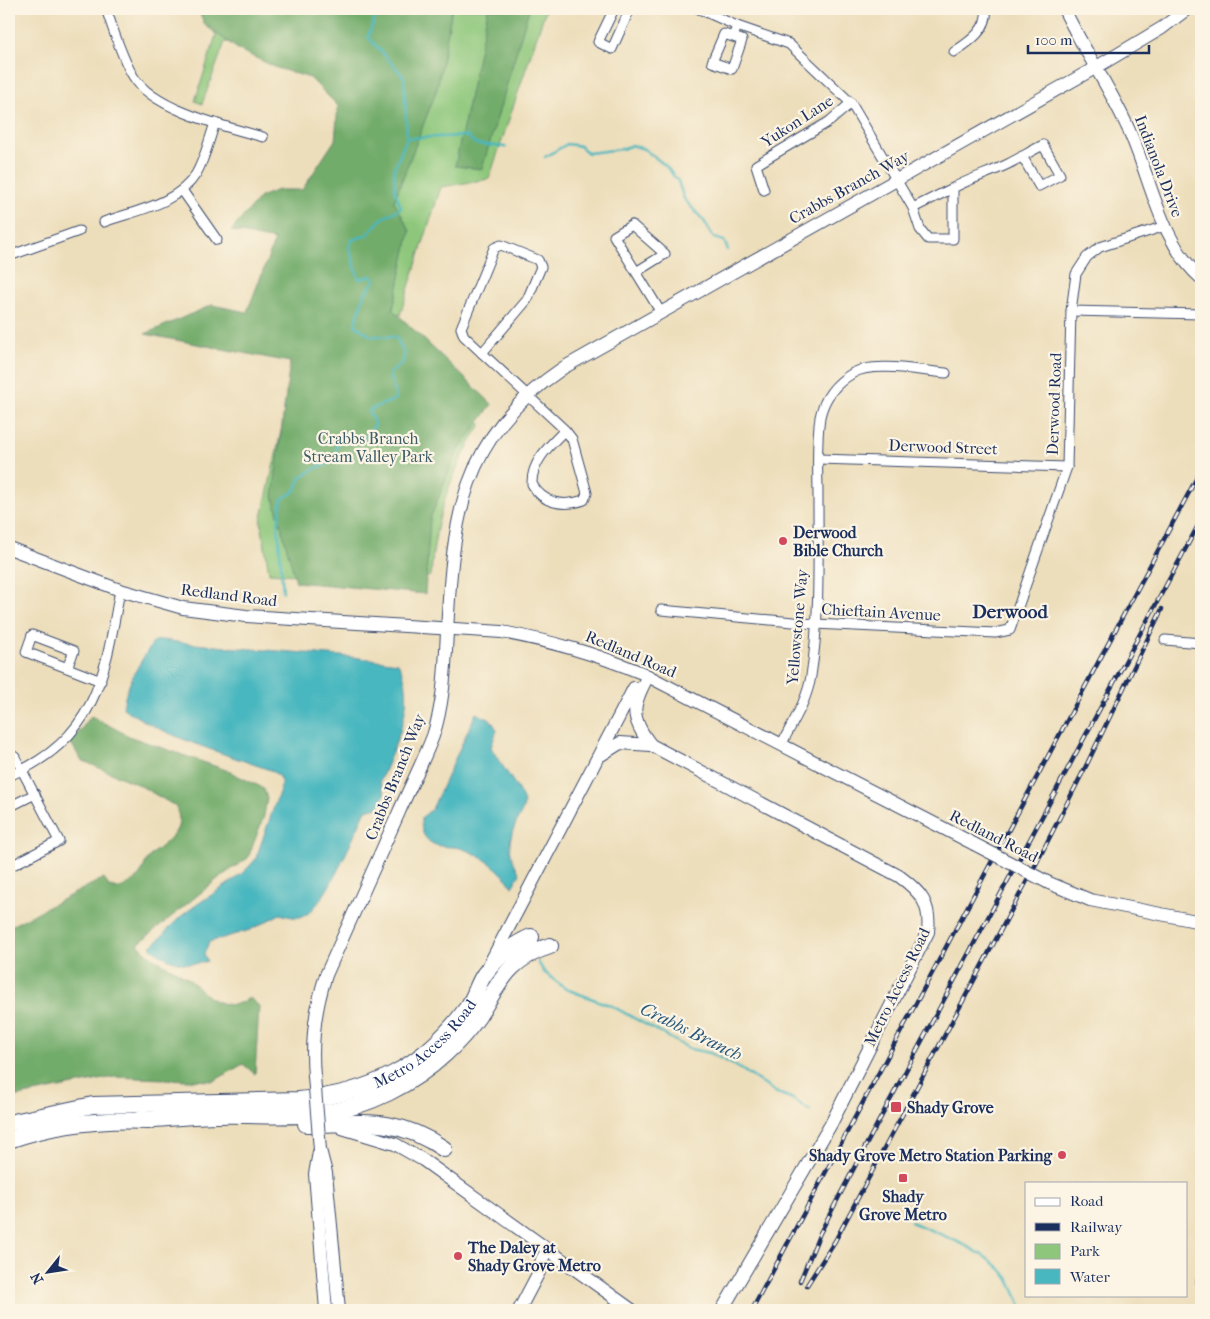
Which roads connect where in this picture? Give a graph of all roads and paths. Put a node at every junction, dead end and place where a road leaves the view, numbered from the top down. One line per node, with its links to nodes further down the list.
1 (106, 9): 13 (street)
2 (614, 9): 3 (street)
3 (630, 9)
4 (700, 9): 8 (street)
5 (986, 9): 10 (street)
6 (1064, 9): 11 (main road, Indianola Drive)
7 (1187, 9): 11 (main road, Crabbs Branch Way)
8 (737, 26): 9 (street); 12 (street)
9 (733, 37)
10 (954, 52)
11 (1095, 68): 16 (main road, Crabbs Branch Way); 22 (main road, Indianola Drive)
12 (851, 103): 16 (street); 19 (street, Yukon Lane)
13 (215, 123): 14 (street); 18 (street)
14 (263, 137)
15 (1022, 156): 15 (street); 17 (street)
16 (895, 180): 20 (street); 28 (main road, Crabbs Branch Way)
17 (953, 188): 20 (street); 20 (street)
18 (182, 190): 21 (street); 24 (street)
19 (764, 190)
20 (913, 208)
21 (104, 222)
22 (1165, 226): 27 (main road, Indianola Drive); 29 (street, Derwood Road)
23 (79, 230): 25 (street)
24 (217, 240)
25 (9, 256)
26 (636, 272): 26 (street); 28 (street)
27 (1201, 278)
28 (660, 311): 33 (main road, Crabbs Branch Way)
29 (1071, 311): 30 (street); 36 (street, Derwood Road)
30 (1201, 314)
31 (482, 353): 31 (street); 33 (street)
32 (946, 373): 35 (street, Yellowstone Way)
33 (528, 395): 34 (street); 41 (main road, Crabbs Branch Way)
34 (565, 430): 34 (street)
35 (818, 458): 36 (street, Derwood Street); 40 (street, Yellowstone Way)
36 (1067, 467): 42 (street, Derwood Road)
37 (9, 548): 38 (main road, Redland Road)
38 (120, 590): 41 (main road, Redland Road); 47 (street)
39 (661, 610): 40 (street, Chieftain Avenue)
40 (815, 624): 42 (street, Chieftain Avenue); 49 (street, Yellowstone Way)
41 (447, 629): 46 (main road, Redland Road); 66 (main road, Crabbs Branch Way, bridge)
42 (1010, 630)
43 (1165, 640): 44 (street)
44 (1201, 644)
45 (67, 668): 45 (street); 47 (street)
46 (644, 674): 48 (main road, Metro Access Road); 49 (main road, Redland Road); 51 (main road, Metro Access Road)
47 (101, 681): 52 (street)
48 (651, 745): 51 (main road); 74 (main road, Metro Access Road)
49 (781, 745): 57 (main road, Redland Road, bridge)
50 (9, 753): 52 (street)
51 (597, 759): 60 (main road, Metro Access Road)
52 (22, 770): 53 (street); 54 (street)
53 (9, 776)
54 (35, 794): 55 (street); 56 (street)
55 (9, 807)
56 (9, 868)
57 (1201, 922)
58 (531, 937): 60 (highway)
59 (550, 946): 61 (highway)
60 (484, 974): 62 (highway, Metro Access Road)
61 (139, 1120): 63 (highway); 64 (highway)
62 (9, 1123)
63 (325, 1124): 65 (highway); 67 (main road)
64 (9, 1140)
65 (444, 1149)
66 (320, 1150): 70 (main road, Crabbs Branch Way); 71 (main road, Crabbs Branch Way)
67 (548, 1249): 68 (main road); 69 (main road)
68 (564, 1260): 69 (main road); 73 (main road)
69 (539, 1272): 72 (main road)
70 (326, 1310)
71 (339, 1310)
72 (519, 1310)
73 (632, 1310)
74 (722, 1310)

